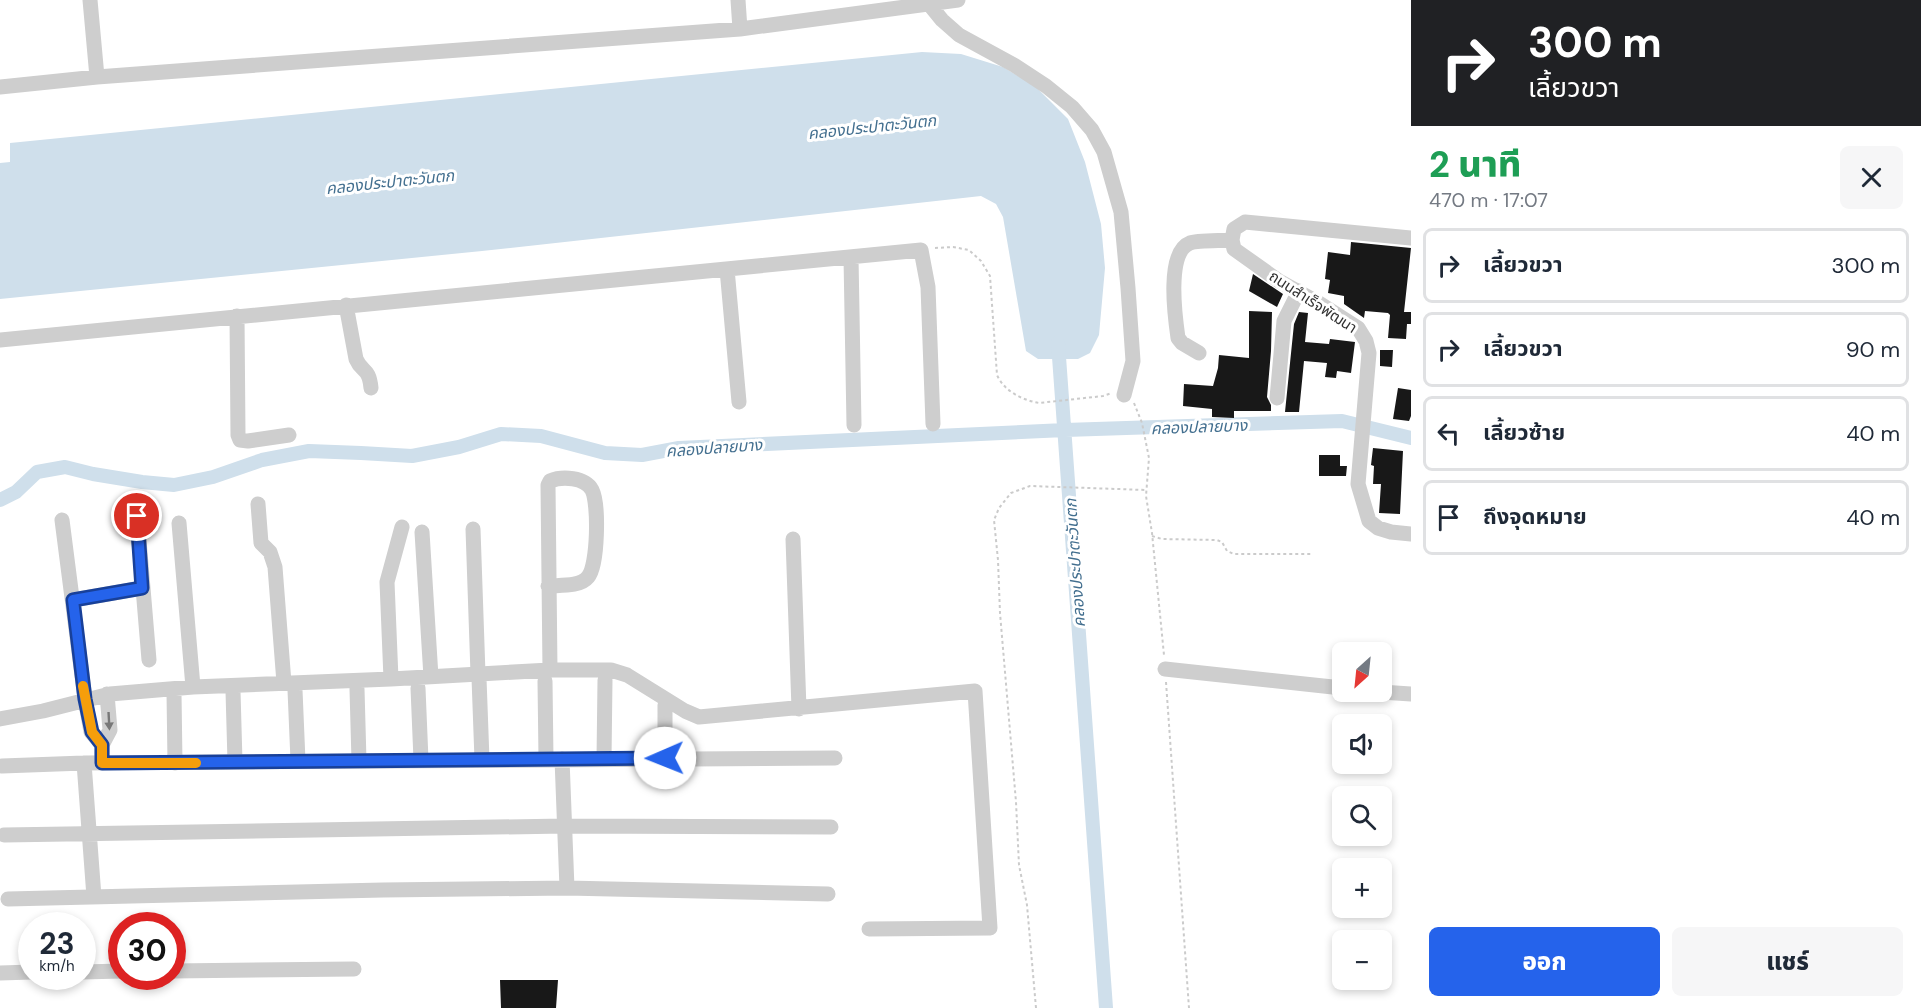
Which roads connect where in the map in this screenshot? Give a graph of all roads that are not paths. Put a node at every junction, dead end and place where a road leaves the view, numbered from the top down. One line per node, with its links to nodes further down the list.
1 (90, 0): 6 (street)
2 (738, 0): 5 (street)
3 (958, 0): 4 (street)
4 (929, 4): 5 (street); 18 (street)
5 (740, 29): 6 (street)
6 (97, 77): 7 (street)
7 (0, 87)
8 (1411, 238): 9 (street)
9 (1233, 240): 12 (street, ถนนสำเร็จพัฒนา); 16 (street)
10 (851, 257): 11 (street); 21 (street); 22 (street)
11 (727, 269): 13 (street); 20 (street)
12 (1299, 291): 19 (street); 31 (street, ถนนสำเร็จพัฒนา)
13 (346, 305): 14 (street); 17 (street)
14 (237, 316): 15 (street); 23 (street)
15 (0, 340)
16 (1199, 353)
17 (371, 388)
18 (1124, 395)
19 (1277, 398)
20 (739, 402)
21 (933, 424)
22 (854, 425)
23 (289, 435)
24 (258, 504): 44 (street)
25 (137, 516): 34 (street)
26 (62, 520): 35 (street)
27 (179, 523): 43 (street)
28 (402, 527): 41 (street)
29 (473, 529): 38 (street)
30 (422, 532): 40 (street)
31 (1411, 534)
32 (793, 539): 55 (street)
33 (548, 586): 33 (street); 39 (street)
34 (142, 588): 35 (street); 36 (street)
35 (73, 600): 53 (street)
36 (149, 660)
37 (1172, 670): 45 (street)
38 (478, 676): 39 (street); 40 (street); 64 (street)
39 (548, 676): 55 (street); 60 (street)
40 (431, 677): 41 (street)
41 (391, 679): 44 (street)
42 (604, 680): 62 (street)
43 (193, 687): 44 (street); 51 (street)
44 (289, 687): 65 (street)
45 (1332, 687)
46 (418, 688): 63 (street)
47 (357, 689): 66 (street)
48 (233, 692): 67 (street)
49 (174, 693): 70 (street)
50 (1392, 693): 52 (street)
51 (107, 694): 53 (street); 57 (street, one-way to 57)
52 (1411, 694)
53 (85, 699): 56 (street); 57 (street)
54 (664, 705): 58 (street)
55 (799, 709): 80 (street)
56 (0, 718)
57 (102, 745): 69 (street)
58 (665, 758): 59 (street); 62 (street)
59 (835, 758)
60 (546, 759): 61 (street); 64 (street)
61 (562, 759): 62 (street); 72 (street)
62 (604, 759)
63 (421, 760): 64 (street); 66 (street)
64 (482, 760)
65 (298, 761): 66 (street); 67 (street)
66 (359, 761)
67 (235, 762): 70 (street)
68 (84, 763): 69 (street); 71 (street); 74 (street)
69 (102, 763): 70 (street)
70 (175, 763)
71 (2, 766)
72 (564, 826): 73 (street); 74 (street); 76 (street)
73 (831, 827)
74 (89, 832): 75 (street); 78 (street)
75 (4, 835)
76 (567, 888): 77 (street); 78 (street)
77 (828, 894)
78 (94, 897): 79 (street)
79 (8, 899)
80 (870, 929)
81 (354, 969): 82 (street)
82 (186, 971)
83 (18, 972): 84 (street)
84 (0, 973)

